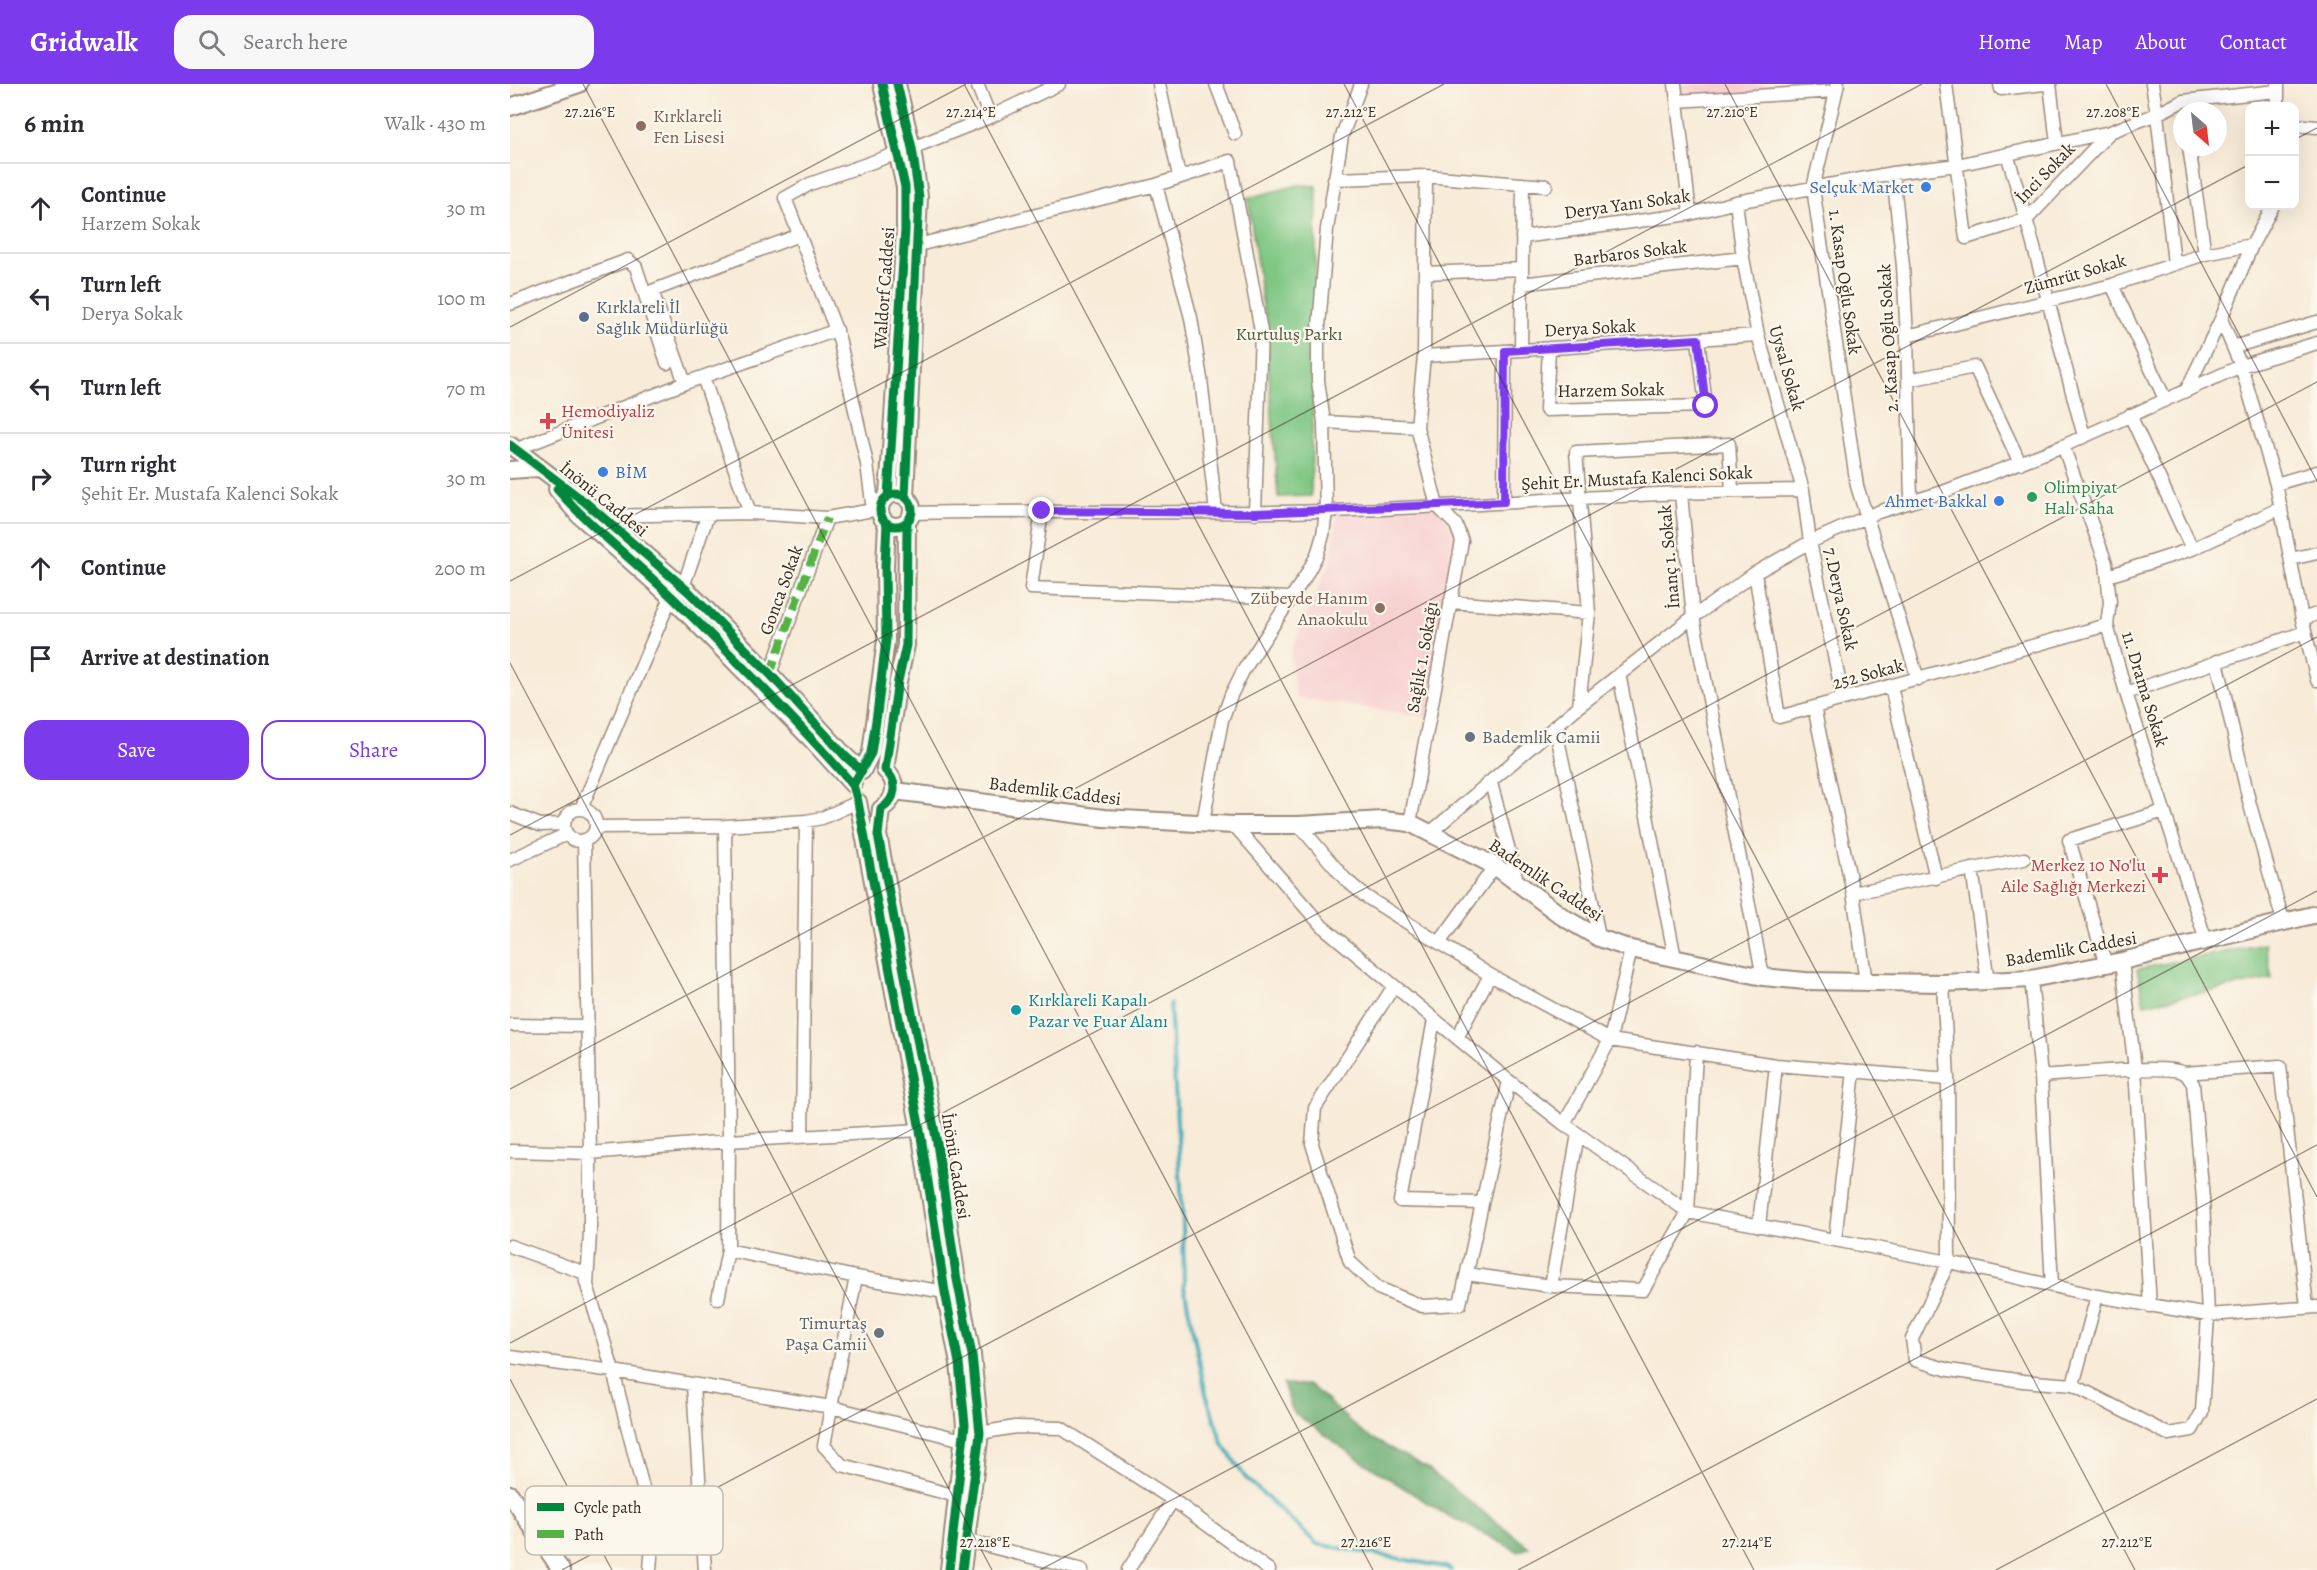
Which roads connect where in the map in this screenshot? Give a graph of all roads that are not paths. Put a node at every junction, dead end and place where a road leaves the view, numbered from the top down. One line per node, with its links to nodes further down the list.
1 (579, 84): 20 (main road)
2 (882, 84): 29 (main road, Waldorf Caddesi)
3 (897, 84): 29 (main road, Waldorf Caddesi)
4 (977, 84): 23 (street)
5 (1059, 84): 23 (street)
6 (1159, 84): 34 (street)
7 (1216, 84): 27 (street)
8 (1361, 84): 36 (street)
9 (1675, 84): 17 (street)
10 (1946, 84): 32 (street)
11 (2000, 84): 12 (street)
12 (2044, 84)
13 (2050, 84): 28 (street)
14 (2152, 84): 22 (street)
15 (2277, 87): 18 (street); 19 (street)
16 (1837, 88): 17 (street); 40 (street, 1. Kasap Oğlu Sokak)
17 (1677, 101): 43 (street)
18 (2204, 102)
19 (2278, 102)
20 (510, 107)
21 (2173, 109): 22 (street, Derya Yanı Sokak)
22 (2157, 114): 26 (street, Derya Yanı Sokak); 51 (street)
23 (990, 117): 29 (street)
24 (2299, 125): 25 (street)
25 (2317, 127)
26 (2110, 132): 28 (street, Derya Yanı Sokak); 44 (street, İnci Sokak)
27 (1235, 134)
28 (2057, 143): 30 (street, Derya Yanı Sokak)
29 (905, 151): 45 (street); 47 (main road, Waldorf Caddesi); 95 (main road, Waldorf Caddesi)
30 (2007, 154): 32 (street, Derya Yanı Sokak); 44 (street)
31 (2190, 156): 49 (street)
32 (1957, 165): 33 (street, Derya Yanı Sokak); 44 (street, İnci Sokak)
33 (1893, 173): 40 (street, Derya Yanı Sokak); 62 (street, 2. Kasap Oğlu Sokak)
34 (1179, 176): 38 (street); 101 (street)
35 (1426, 176): 36 (street); 37 (street); 53 (street)
36 (1334, 179): 78 (street)
37 (1523, 184): 39 (street); 46 (street)
38 (1156, 185): 47 (street); 99 (street)
39 (1546, 186)
40 (1813, 188): 41 (street, Derya Yanı Sokak); 105 (street, 1. Kasap Oğlu Sokak)
41 (1736, 202): 43 (street, Derya Yanı Sokak); 50 (street, Uysal Sokak)
42 (2271, 210): 48 (street)
43 (1690, 214): 46 (street, Derya Yanı Sokak)
44 (2027, 219): 56 (street)
45 (799, 235): 60 (street); 74 (street)
46 (1522, 237): 52 (street)
47 (918, 245): 95 (main road, Waldorf Caddesi)
48 (2252, 245): 49 (street, Zümrüt Sokak); 58 (street)
49 (2205, 254): 51 (street, Zümrüt Sokak)
50 (1743, 258): 54 (street, Barbaros Sokak); 61 (street, Uysal Sokak)
51 (2174, 263): 55 (street, Zümrüt Sokak)
52 (1522, 269): 53 (street); 54 (street)
53 (1425, 273): 69 (street)
54 (1521, 284): 67 (street)
55 (2112, 285): 56 (street, Zümrüt Sokak); 76 (street)
56 (2047, 301): 62 (street, Zümrüt Sokak); 80 (street)
57 (510, 304): 70 (street)
58 (2221, 319): 65 (street); 75 (street)
59 (2317, 322): 65 (street)
60 (837, 330): 72 (street); 95 (street)
61 (1758, 335): 63 (street, Derya Sokak); 89 (street, Uysal Sokak)
62 (1907, 336): 73 (street, 2. Kasap Oğlu Sokak)
63 (1698, 339): 66 (street, Derya Sokak); 66 (street, Harzem Sokak)
64 (2317, 343): 71 (street)
65 (2233, 347): 71 (street)
66 (1549, 348): 67 (street, Derya Sokak)
67 (1521, 350): 68 (street, Derya Sokak)
68 (1505, 351): 69 (street, Derya Sokak); 93 (street)
69 (1424, 356): 79 (street)
70 (667, 363)
71 (2241, 366): 75 (street); 87 (street)
72 (703, 377): 74 (street); 100 (street)
73 (1908, 380): 83 (street); 92 (street, 2. Kasap Oğlu Sokak)
74 (685, 383): 82 (street)
75 (2187, 389): 76 (street)
76 (2165, 399): 77 (street)
77 (2130, 415): 80 (street); 108 (street)
78 (1324, 422): 79 (street); 98 (street)
79 (1417, 427): 94 (street)
80 (2084, 436): 81 (street)
81 (2063, 446): 83 (street); 112 (street, 11. Drama Sokak)
82 (514, 447): 84 (main road)
83 (2020, 463): 92 (street)
84 (539, 468): 85 (main road); 103 (main road, İnönü Caddesi); 113 (main road, İnönü Caddesi)
85 (510, 470)
86 (2317, 472): 87 (street)
87 (2276, 484): 96 (street)
88 (1732, 490): 89 (street, Şehit Er. Mustafa Kalenci Sokak); 90 (street, Şehit Er. Mustafa Kalenci Sokak); 91 (street)
89 (1803, 490): 107 (street, Uysal Sokak)
90 (1681, 494): 91 (street, Şehit Er. Mustafa Kalenci Sokak); 118 (street, İnanç 1. Sokak)
91 (1579, 498): 93 (street, Şehit Er. Mustafa Kalenci Sokak); 116 (street)
92 (1911, 501): 105 (street)
93 (1504, 502): 94 (street, Şehit Er. Mustafa Kalenci Sokak)
94 (1437, 506): 98 (street, Şehit Er. Mustafa Kalenci Sokak); 115 (street, Sağlık 1. Sokağı)
95 (887, 507): 104 (main road); 104 (main road); 106 (street); 132 (main road, Waldorf Caddesi)
96 (2281, 508): 108 (street); 110 (street)
97 (1042, 511): 99 (street, Şehit Er. Mustafa Kalenci Sokak); 104 (street, Şehit Er. Mustafa Kalenci Sokak); 114 (street)
98 (1326, 511): 101 (street, Şehit Er. Mustafa Kalenci Sokak); 114 (street)
99 (1216, 512): 101 (street, Şehit Er. Mustafa Kalenci Sokak)
100 (750, 513): 102 (street); 106 (street)
101 (1255, 513)
102 (708, 514): 103 (street); 113 (street)
103 (602, 516): 113 (main road, İnönü Caddesi)
104 (909, 517): 133 (main road)
105 (1867, 517): 107 (street); 124 (street, 1. Kasap Oğlu Sokak)
106 (827, 518): 122 (street, Gonca Sokak)
107 (1810, 542): 111 (street); 128 (street, 7.Derya Sokak)
108 (2192, 549): 112 (street)
109 (2317, 553): 110 (street)
110 (2291, 559): 120 (street)
111 (1755, 573): 118 (street); 130 (street, 252 Sokak)
112 (2108, 576): 119 (street, 11. Drama Sokak)
113 (677, 592): 122 (main road, İnönü Caddesi); 135 (main road, İnönü Caddesi); 138 (street)
114 (1289, 598): 143 (street)
115 (1450, 602): 116 (street); 144 (street, Sağlık 1. Sokağı)
116 (1589, 613): 129 (street)
117 (2317, 614): 120 (street)
118 (1693, 617): 123 (street); 168 (street, İnanç 1. Sokak)
119 (2107, 625): 124 (street, 252 Sokak); 127 (street, 11. Drama Sokak)
120 (2304, 625): 121 (street); 125 (street)
121 (2217, 662): 127 (street); 160 (street)
122 (770, 674): 132 (main road, İnönü Caddesi)
123 (1619, 674): 129 (street); 165 (street)
124 (1918, 679): 126 (street, 252 Sokak)
125 (2317, 680)
126 (1891, 687): 128 (street, 252 Sokak); 156 (street)
127 (2126, 693): 140 (street, 11. Drama Sokak)
128 (1844, 698): 130 (street, 252 Sokak)
129 (1579, 706): 131 (street)
130 (1814, 707): 158 (street)
131 (1555, 726): 134 (street); 161 (street)
132 (862, 771): 133 (main road); 135 (main road)
133 (888, 772): 136 (main road)
134 (1491, 783): 150 (street); 157 (street)
135 (853, 785): 137 (main road)
136 (895, 791): 139 (main road); 143 (main road, Bademlik Caddesi)
137 (858, 802): 139 (main road); 142 (street); 188 (main road, İnönü Caddesi)
138 (581, 809): 148 (street); 149 (street)
139 (881, 809): 217 (main road, İnönü Caddesi)
140 (2164, 811): 162 (street, 11. Drama Sokak); 166 (street)
141 (510, 813): 149 (street)
142 (806, 821): 147 (street); 190 (street)
143 (1203, 822): 145 (main road, Bademlik Caddesi)
144 (1410, 823): 146 (main road, Bademlik Caddesi); 150 (main road, Bademlik Caddesi)
145 (1234, 825): 146 (main road, Bademlik Caddesi); 173 (street)
146 (1299, 825): 163 (street)
147 (725, 826): 148 (street); 191 (street)
148 (596, 828): 151 (street)
149 (566, 829): 151 (street); 153 (street)
150 (1431, 832): 154 (main road, Bademlik Caddesi)
151 (584, 840): 176 (street)
152 (2024, 859): 155 (street)
153 (510, 860)
154 (1495, 866): 157 (main road, Bademlik Caddesi); 163 (street)
155 (1972, 869): 156 (street); 171 (street)
156 (1936, 878): 158 (street)
157 (1518, 884): 161 (main road, Bademlik Caddesi)
158 (1853, 893): 170 (street)
159 (2317, 914): 160 (main road, Bademlik Caddesi)
160 (2284, 924): 162 (main road, Bademlik Caddesi)
161 (1599, 938): 164 (main road, Bademlik Caddesi)
162 (2206, 941): 166 (main road, Bademlik Caddesi)
163 (1439, 943): 167 (street)
164 (1631, 948): 165 (main road, Bademlik Caddesi); 178 (street)
165 (1675, 958): 168 (main road, Bademlik Caddesi)
166 (2114, 963): 169 (main road, Bademlik Caddesi); 181 (street)
167 (1490, 975): 177 (street); 178 (street)
168 (1763, 977): 170 (main road, Bademlik Caddesi)
169 (2031, 980): 171 (main road, Bademlik Caddesi); 184 (street)
170 (1866, 982): 172 (main road, Bademlik Caddesi)
171 (1988, 982): 172 (main road, Bademlik Caddesi)
172 (1943, 983): 185 (street)
173 (1394, 986): 174 (street); 201 (street)
174 (1434, 1020): 177 (street); 194 (street)
175 (510, 1025): 176 (street)
176 (587, 1026): 193 (street)
177 (1457, 1038): 186 (street)
178 (1610, 1041): 179 (street); 187 (street)
179 (1696, 1052): 180 (street); 195 (street)
180 (1776, 1065): 182 (street); 196 (street)
181 (2135, 1069): 183 (street); 184 (street); 209 (street)
182 (1854, 1071): 185 (street); 197 (street)
183 (2184, 1073): 210 (street); 211 (street)
184 (2041, 1076): 205 (street)
185 (1948, 1079): 200 (street)
186 (1509, 1081): 187 (street); 194 (street)
187 (1564, 1124): 189 (street)
188 (920, 1130): 190 (street); 206 (main road, İnönü Caddesi)
189 (1578, 1134): 195 (street); 204 (street)
190 (802, 1136): 191 (street)
191 (729, 1141): 193 (street); 199 (street)
192 (510, 1150): 193 (street)
193 (590, 1153): 203 (street)
194 (1482, 1203): 201 (street)
195 (1688, 1212): 196 (street); 204 (street)
196 (1759, 1226): 197 (street)
197 (1835, 1240): 200 (street)
198 (510, 1246): 203 (street)
199 (728, 1250): 202 (street); 208 (street)
200 (1949, 1262): 205 (street); 215 (street)
201 (1467, 1274): 204 (street)
202 (856, 1277): 206 (street); 216 (street)
203 (587, 1285): 213 (street)
204 (1551, 1286)
205 (2052, 1286): 207 (street)
206 (945, 1292): 218 (main road, İnönü Caddesi)
207 (2097, 1296): 209 (street); 215 (street)
208 (718, 1299)
209 (2150, 1306): 211 (street)
210 (2312, 1307): 211 (street)
211 (2208, 1315): 215 (street)
212 (510, 1357): 213 (street)
213 (613, 1371): 214 (street); 219 (street)
214 (693, 1385): 216 (street); 220 (street)
215 (2073, 1385)
216 (831, 1407): 218 (street); 222 (street)
217 (980, 1433): 223 (street); 225 (main road, İnönü Caddesi)
218 (963, 1440): 222 (main road, İnönü Caddesi)
219 (642, 1486)
220 (700, 1486)
221 (510, 1494): 224 (main road)
222 (956, 1496): 232 (main road, İnönü Caddesi)
223 (1173, 1500): 235 (street); 236 (street)
224 (525, 1516)
225 (965, 1540): 233 (main road, İnönü Caddesi); 234 (street)
226 (551, 1555): 229 (main road)
227 (651, 1555): 230 (street)
228 (704, 1555): 231 (street)
229 (561, 1570)
230 (650, 1570)
231 (705, 1570)
232 (949, 1570)
233 (962, 1570)
234 (1082, 1570)
235 (1128, 1570)
236 (1269, 1570)

